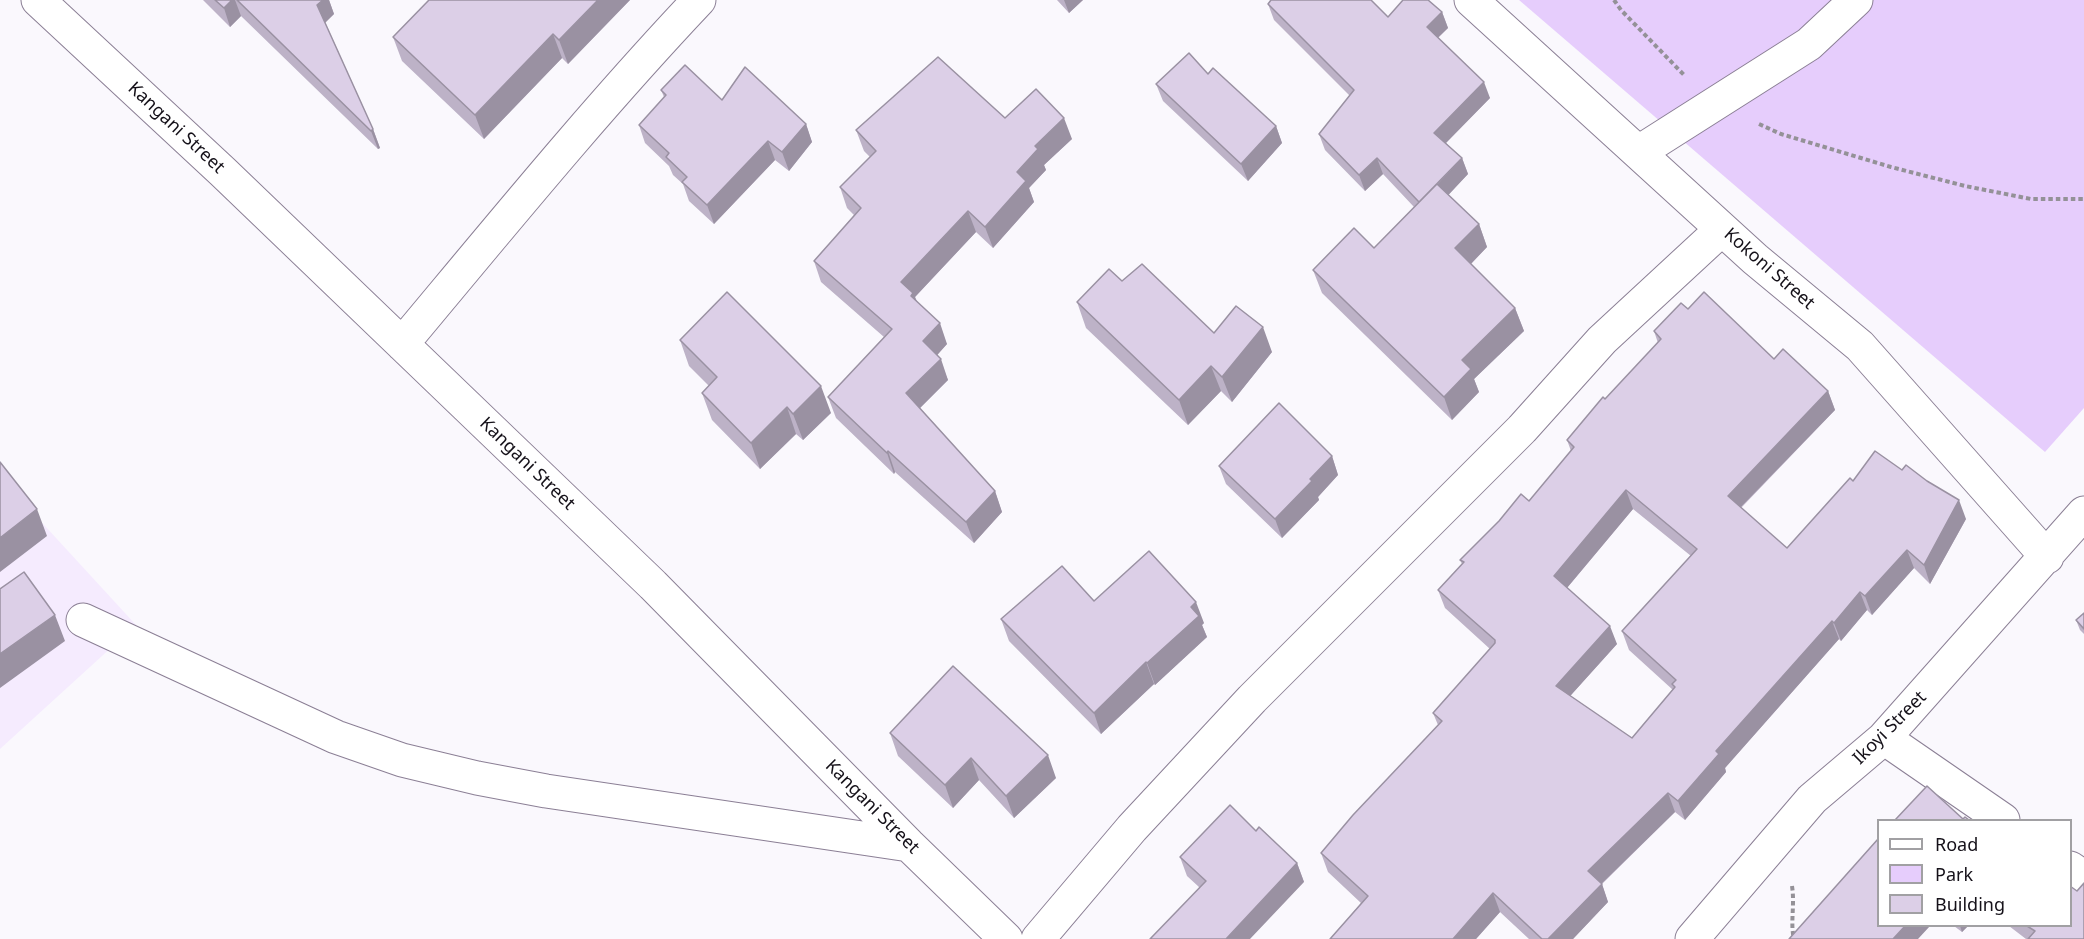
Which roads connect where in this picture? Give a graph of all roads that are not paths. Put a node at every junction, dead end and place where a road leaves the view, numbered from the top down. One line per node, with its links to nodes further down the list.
1 (38, 0): 7 (street, Kangani Street)
2 (699, 0): 7 (street)
3 (1471, 0): 5 (street, Kokoni Street)
4 (1856, 0): 5 (street)
5 (1639, 152): 6 (street, Kokoni Street)
6 (1722, 229): 9 (street, Kokoni Street); 15 (street)
7 (402, 344): 13 (street, Kangani Street)
8 (2084, 513): 9 (street, Ikoyi Street)
9 (2047, 557): 11 (street, Ikoyi Street)
10 (83, 620): 13 (street)
11 (1884, 738): 12 (street); 16 (street, Ikoyi Street)
12 (2002, 819)
13 (909, 845): 14 (street, Kangani Street)
14 (1006, 939)
15 (1038, 939)
16 (1692, 939)

